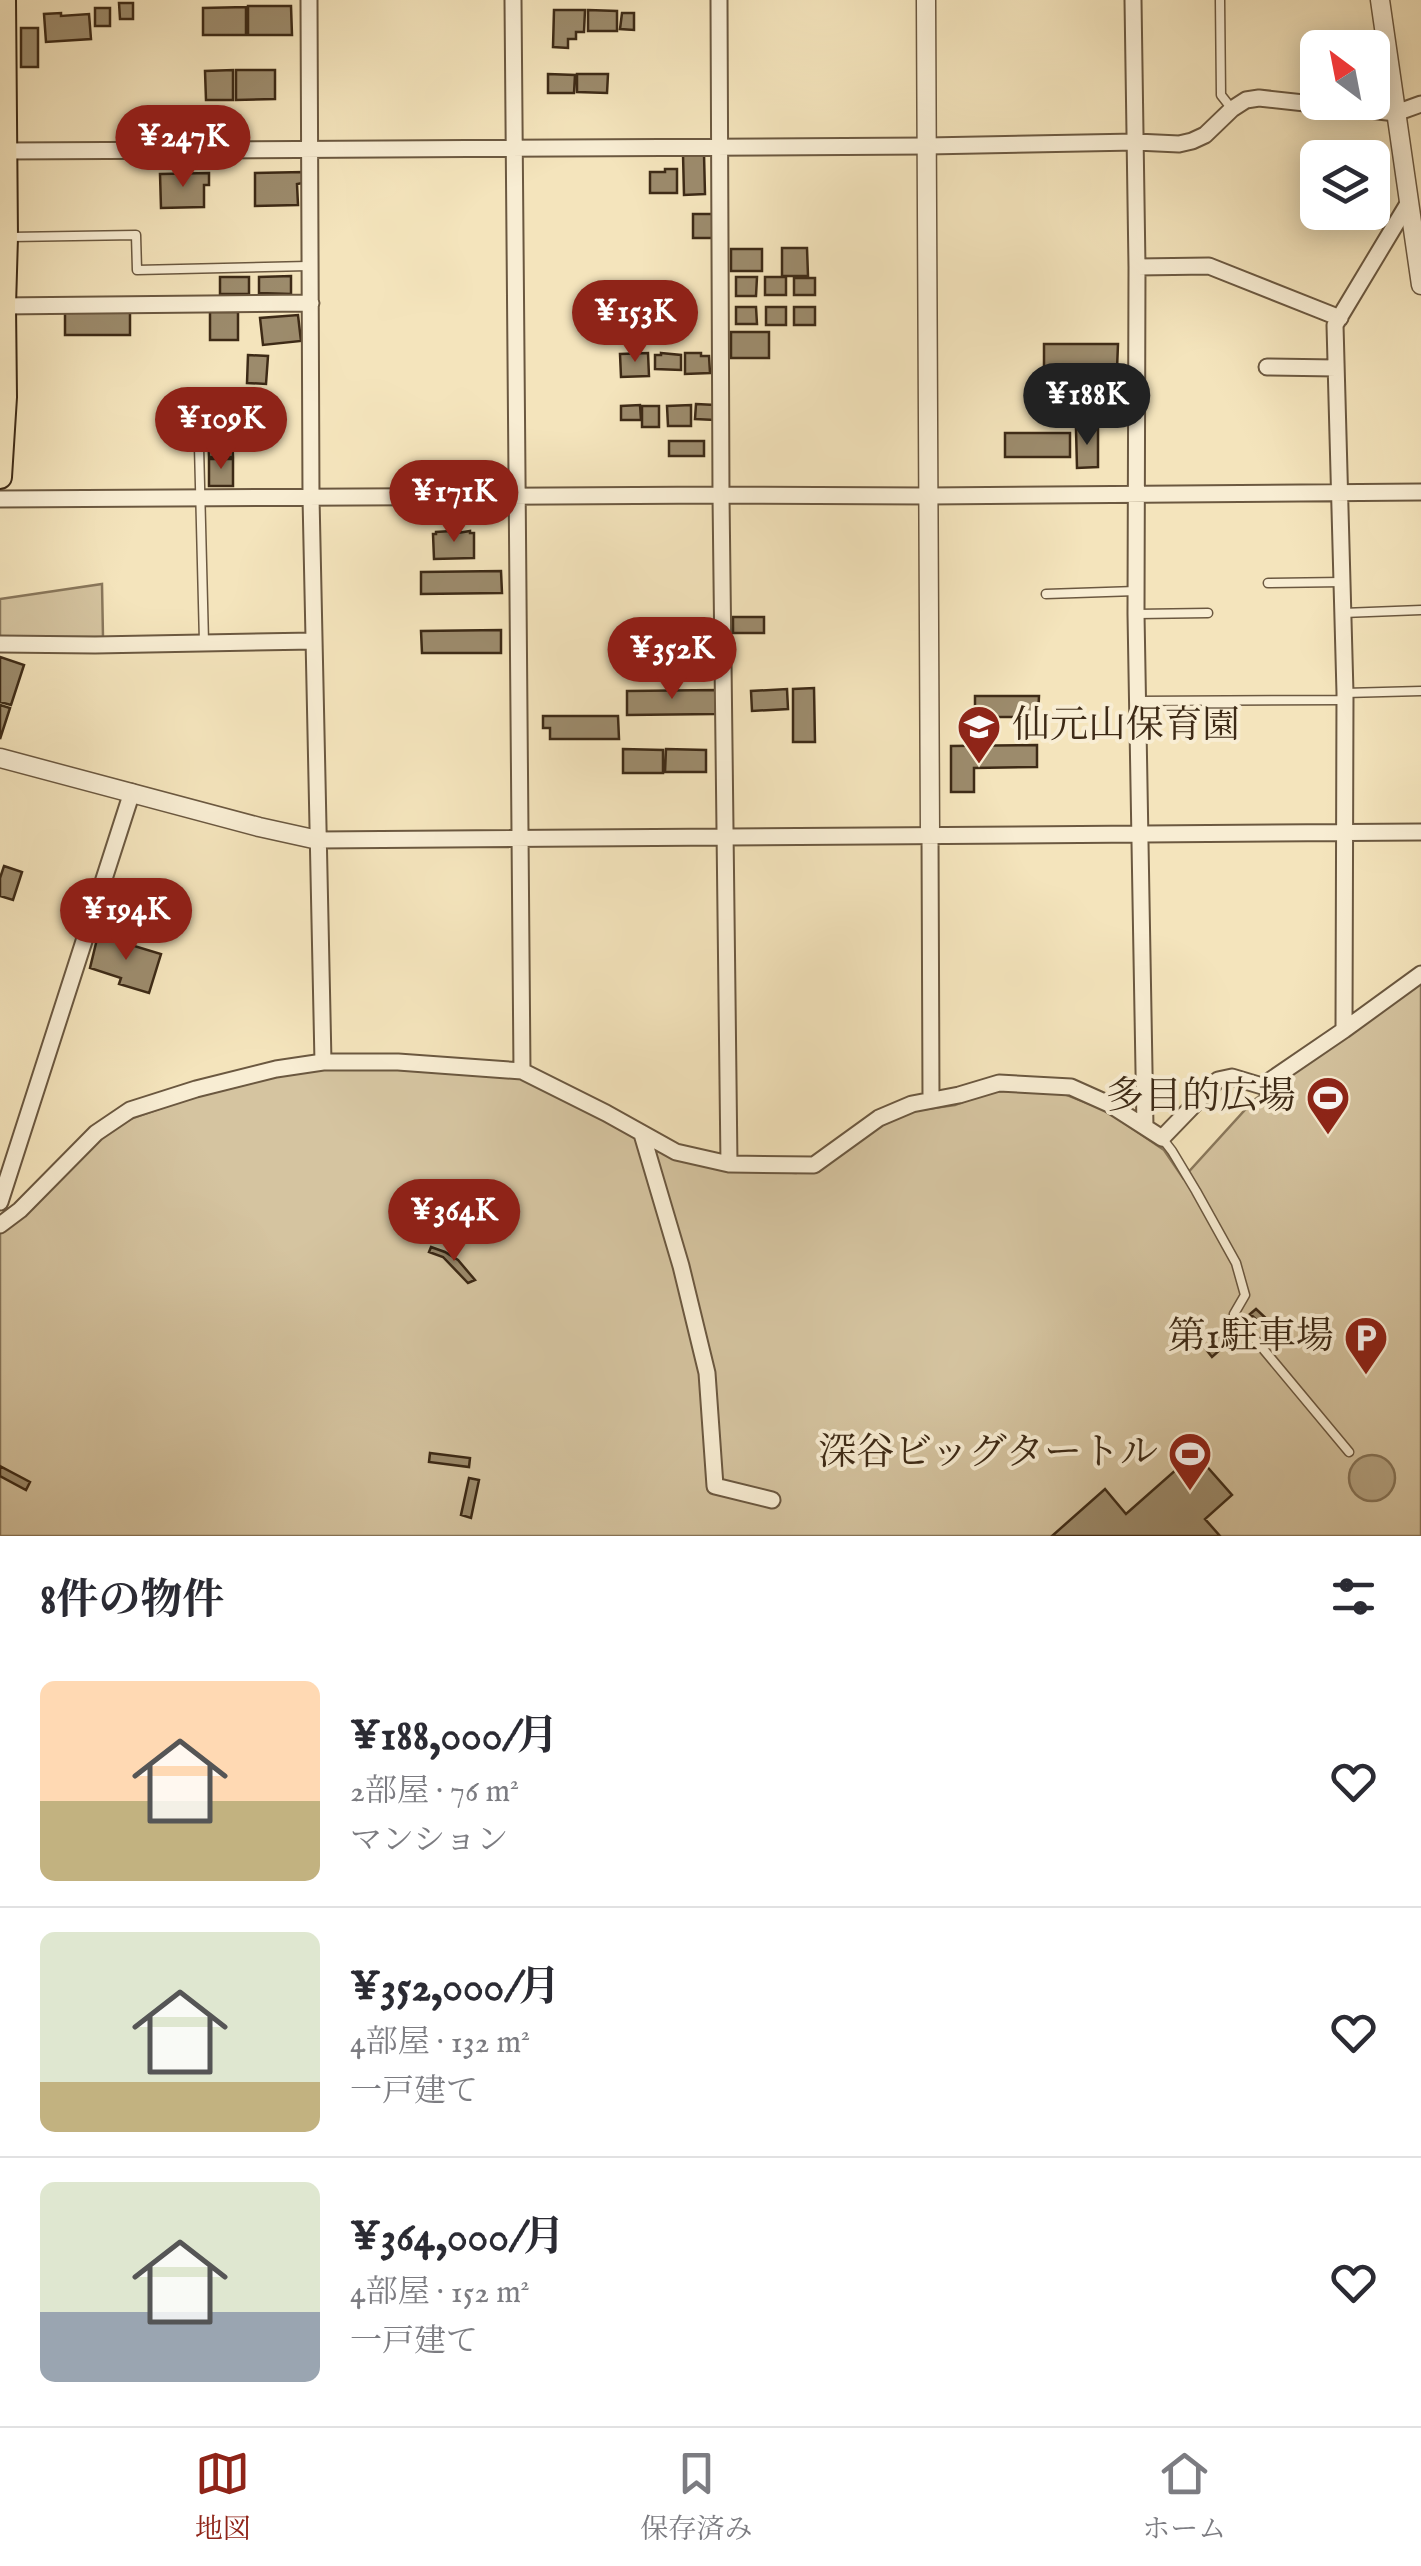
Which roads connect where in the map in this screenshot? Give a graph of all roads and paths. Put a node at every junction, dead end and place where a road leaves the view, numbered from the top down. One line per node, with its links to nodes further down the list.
1 (4, 0): 9 (main road)
2 (309, 0): 16 (street)
3 (514, 0): 17 (street)
4 (719, 0): 14 (street)
5 (926, 0): 15 (street)
6 (1133, 0): 13 (street)
7 (1220, 0): 11 (lane)
8 (1380, 0): 12 (street)
9 (2, 24): 18 (main road)
10 (1421, 104): 12 (street)
11 (1232, 109): 12 (street); 13 (street)
12 (1396, 113): 19 (street)
13 (1136, 142): 15 (street); 22 (street)
14 (720, 146): 15 (street); 17 (street); 34 (street)
15 (927, 146): 35 (street)
16 (311, 148): 17 (street); 18 (street); 21 (street)
17 (514, 148): 37 (street)
18 (6, 151): 20 (main road)
19 (1408, 202): 23 (street); 26 (street)
20 (6, 237): 21 (lane); 25 (main road)
21 (312, 266): 24 (street)
22 (1137, 267): 26 (street); 33 (street)
23 (1421, 285)
24 (311, 303): 25 (street); 36 (street)
25 (2, 306): 30 (main road)
26 (1340, 318): 28 (street)
27 (1267, 367): 28 (street)
28 (1336, 368): 31 (street)
29 (198, 407): 38 (lane)
30 (0, 478)
31 (1341, 491): 32 (street); 33 (street); 40 (street)
32 (1421, 492)
33 (1136, 493): 35 (street); 42 (street)
34 (721, 495): 35 (street); 37 (street); 61 (street)
35 (928, 496): 58 (street)
36 (311, 497): 37 (street); 38 (street); 48 (street)
37 (516, 497): 60 (street)
38 (201, 498): 39 (street); 49 (lane)
39 (0, 499)
40 (1343, 582): 41 (lane); 46 (street)
41 (1268, 583)
42 (1136, 591): 43 (lane); 47 (street)
43 (1046, 594)
44 (1421, 610): 46 (lane)
45 (1208, 613): 47 (lane)
46 (1344, 613): 52 (street)
47 (1136, 614): 53 (street)
48 (314, 641): 49 (street); 62 (street)
49 (204, 642): 50 (street)
50 (0, 644)
51 (1421, 691): 52 (lane)
52 (1344, 697): 53 (lane); 57 (street)
53 (1138, 700): 59 (street)
54 (0, 758): 55 (street)
55 (132, 792): 62 (street); 72 (street)
56 (1421, 832): 57 (street)
57 (1344, 833): 59 (street); 64 (street)
58 (930, 834): 59 (street); 61 (street); 67 (street)
59 (1141, 834): 68 (street)
60 (521, 838): 61 (street); 62 (street); 66 (street)
61 (724, 838): 71 (street)
62 (318, 840): 65 (street)
63 (1421, 974): 64 (street)
64 (1344, 1030): 70 (street)
65 (322, 1062): 66 (street); 73 (street)
66 (522, 1071): 69 (street)
67 (931, 1100): 68 (street); 71 (street)
68 (1145, 1127): 70 (street)
69 (642, 1134): 71 (street); 75 (street)
70 (1162, 1138): 74 (lane)
71 (729, 1164)
72 (0, 1202)
73 (0, 1225)
74 (1348, 1452)
75 (772, 1500)

